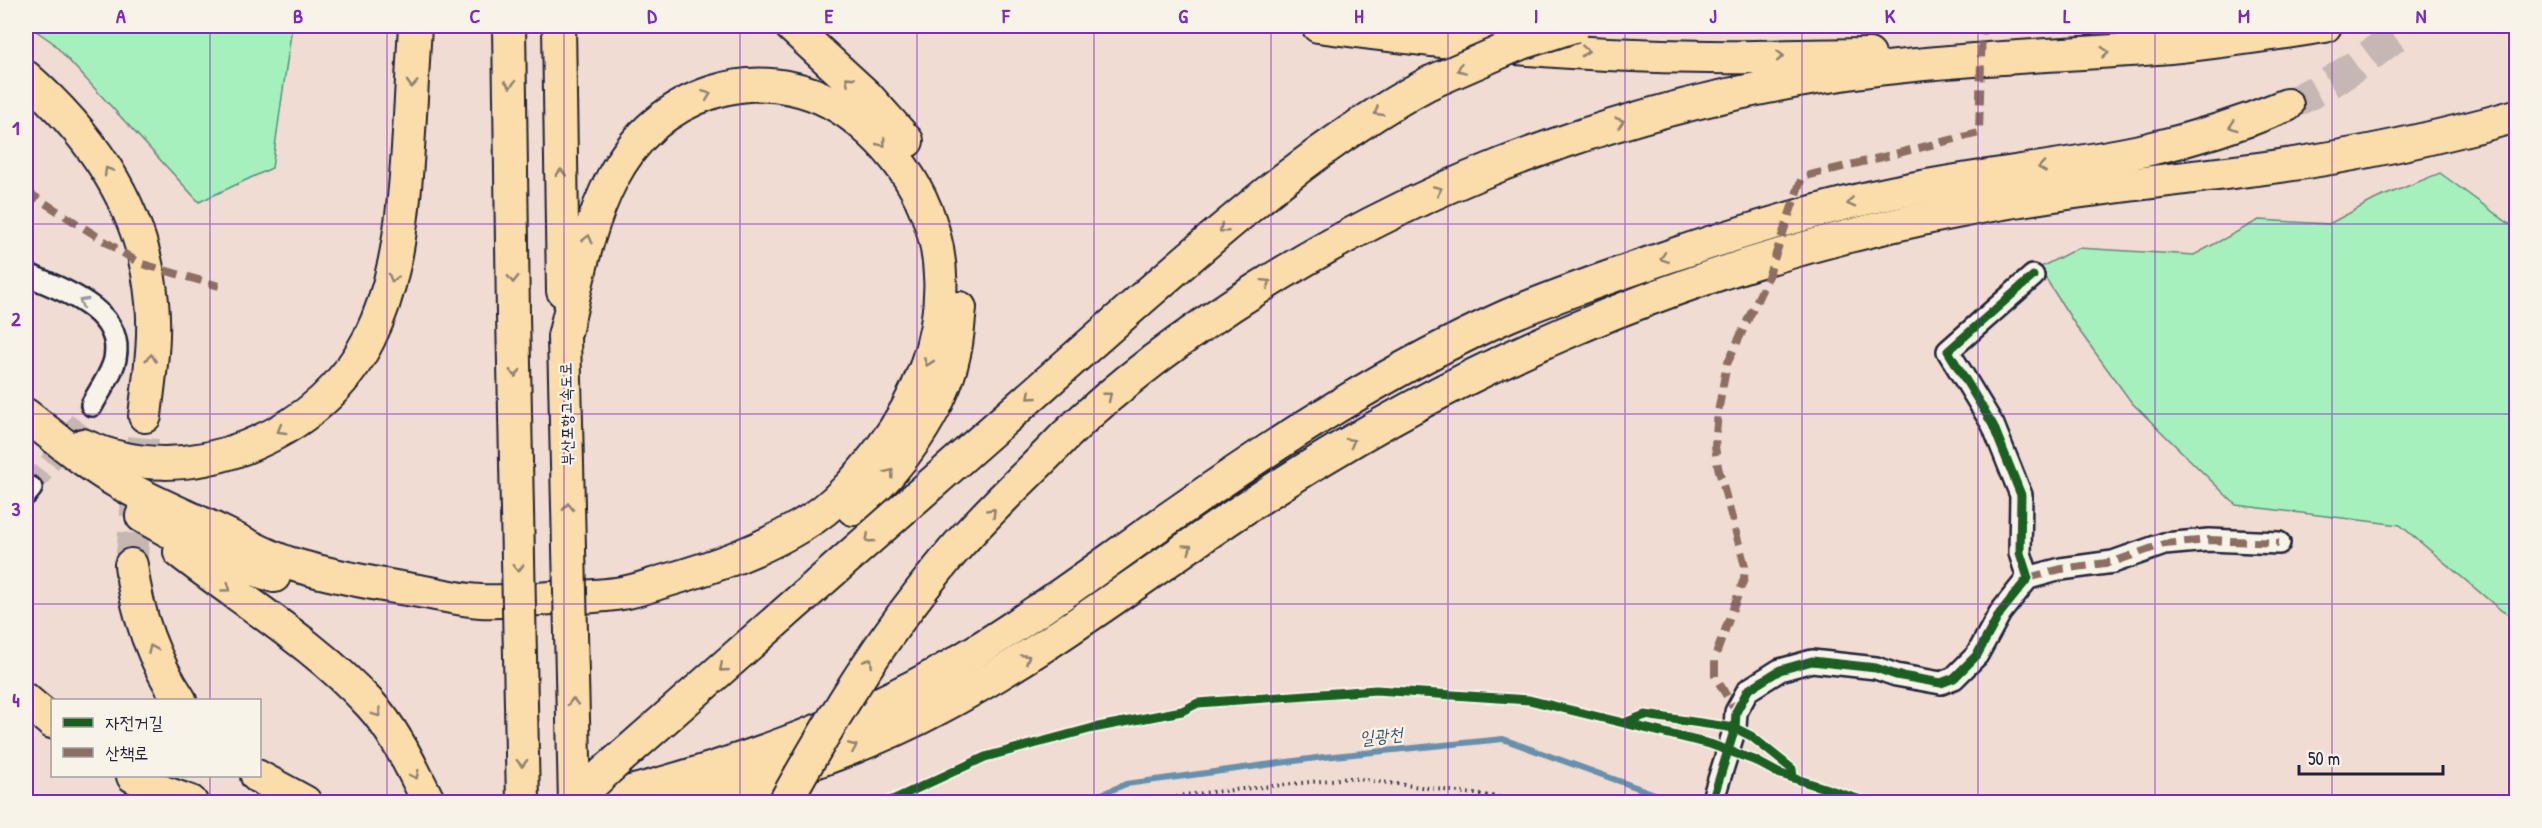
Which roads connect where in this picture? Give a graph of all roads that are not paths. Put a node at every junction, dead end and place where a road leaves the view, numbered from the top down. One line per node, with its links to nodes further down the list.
1 (415, 26): 16 (highway, one-way to 16)
2 (509, 26): 31 (highway, one-way to 31, bridge)
3 (559, 26): 14 (highway, 부산포항고속도로, one-way to 3)
4 (791, 26): 19 (highway, one-way to 4)
5 (1318, 26): 8 (highway, one-way to 8)
6 (1574, 26): 32 (highway, one-way to 32, bridge)
7 (2325, 26): 8 (highway, one-way to 7)
8 (2047, 56): 35 (highway, one-way to 8, bridge)
9 (26, 77): 17 (highway, one-way to 9)
10 (2287, 105): 33 (highway, one-way to 33)
11 (2517, 116): 34 (highway, one-way to 11)
12 (26, 274): 15 (street, one-way to 12)
13 (2033, 276): 22 (street)
14 (564, 337): 16 (highway, one-way to 16); 32 (highway, 부산포항고속도로, one-way to 14, bridge)
15 (92, 405)
16 (26, 415)
17 (145, 416)
18 (26, 438): 19 (highway)
19 (115, 501): 30 (highway, one-way to 30)
20 (2279, 543): 22 (street)
21 (130, 565): 23 (highway, one-way to 21)
22 (2028, 578): 36 (street)
23 (179, 699)
24 (26, 700): 25 (highway)
25 (51, 721)
26 (135, 777): 28 (highway)
27 (259, 777): 29 (highway)
28 (191, 802)
29 (305, 802)
30 (429, 802)
31 (523, 802)
32 (574, 802)
33 (592, 802)
34 (700, 802)
35 (785, 802)
36 (1712, 802)

